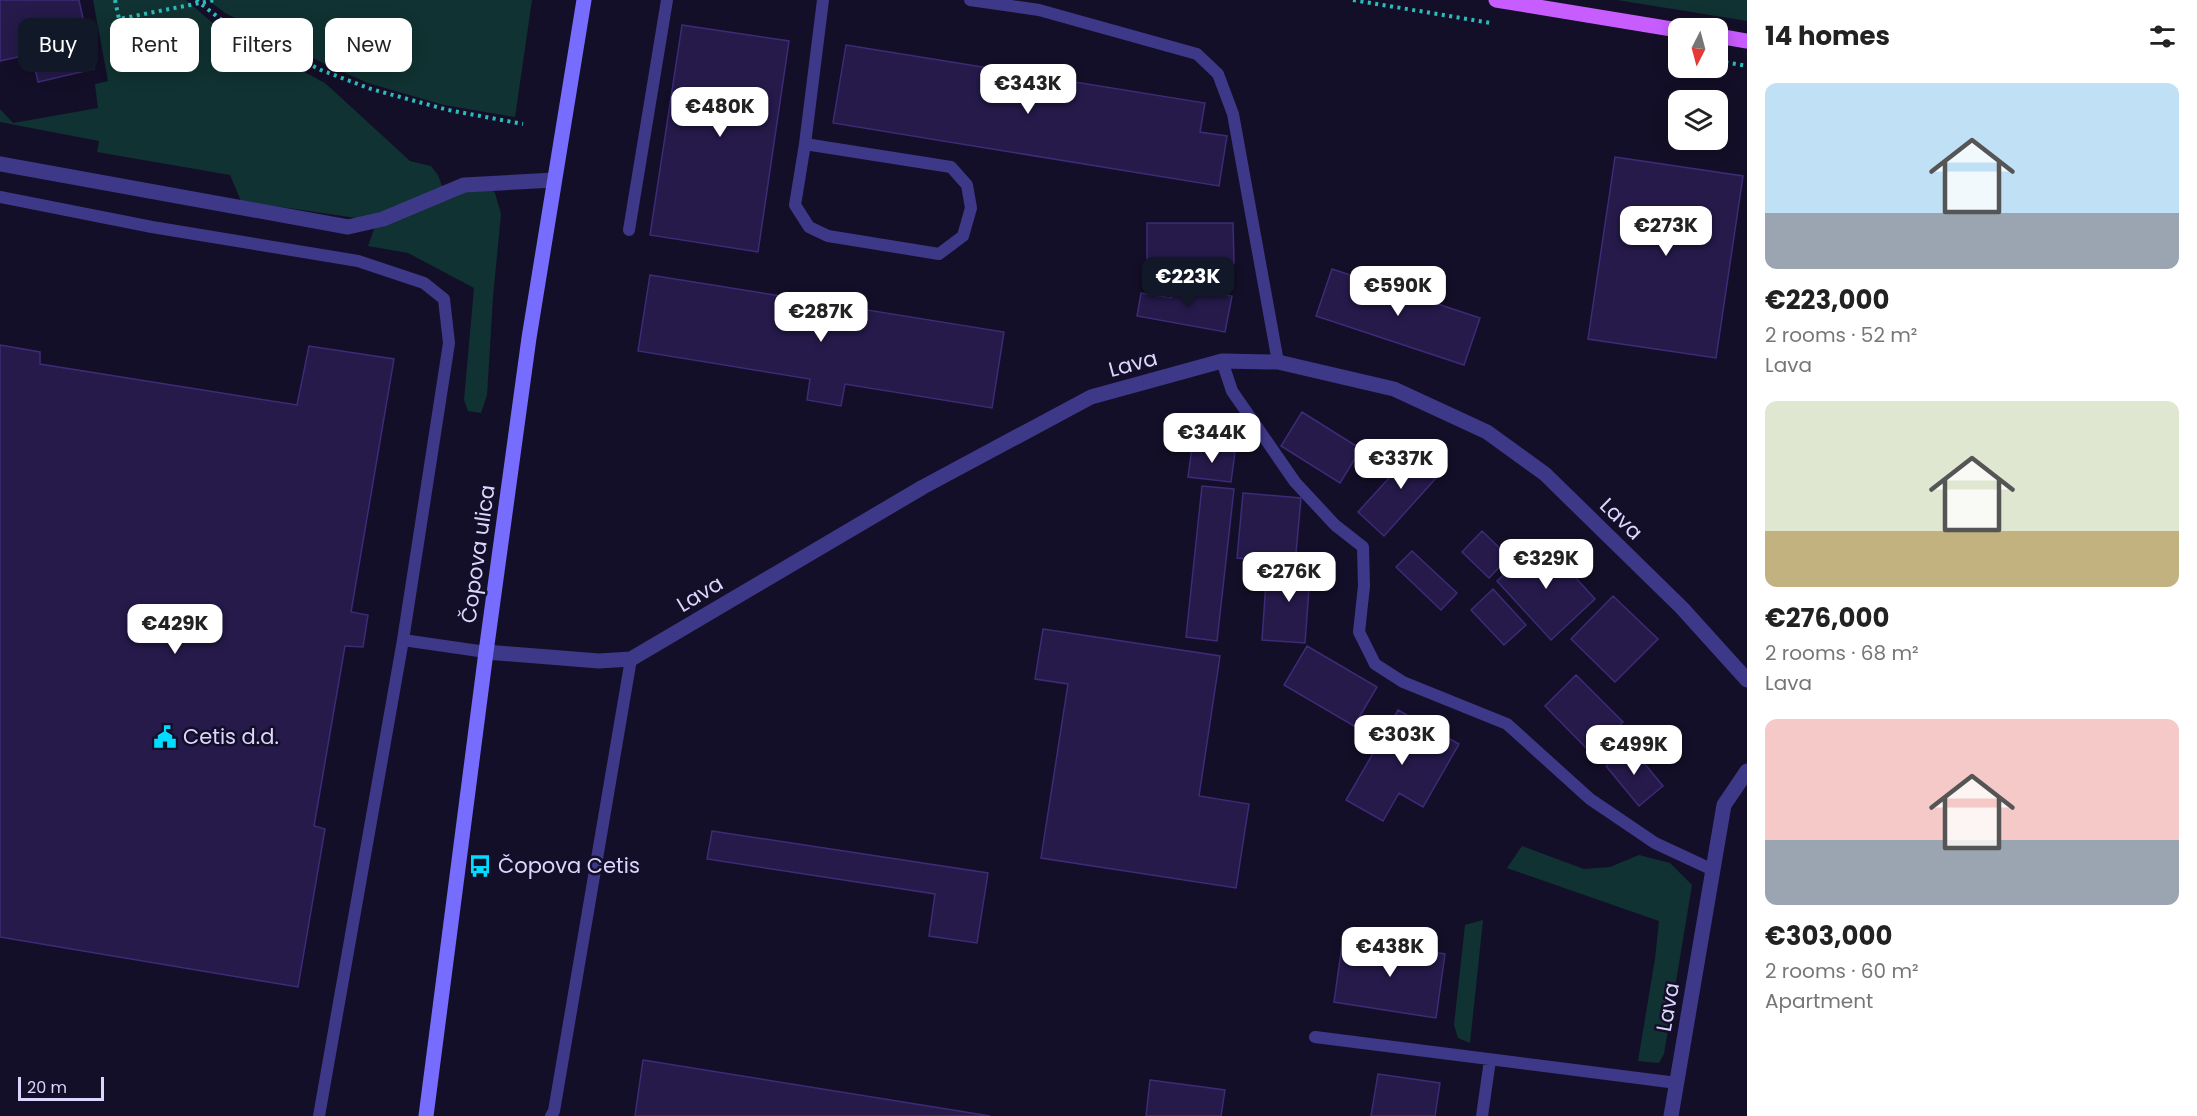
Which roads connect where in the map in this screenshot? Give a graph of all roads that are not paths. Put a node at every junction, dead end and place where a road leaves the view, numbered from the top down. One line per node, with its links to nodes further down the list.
1 (584, 0): 11 (street, Čopova ulica)
2 (667, 0): 13 (lane)
3 (823, 0): 9 (lane)
4 (970, 0): 15 (lane)
5 (1496, 0): 6 (main road)
6 (1668, 28)
7 (1728, 38): 8 (main road)
8 (1747, 41)
9 (805, 144): 9 (lane)
10 (0, 164): 11 (street)
11 (555, 180): 17 (street, Čopova ulica)
12 (0, 196): 16 (lane)
13 (629, 230)
14 (1222, 361): 15 (street, Lava); 18 (street, Lava); 21 (lane)
15 (1278, 362): 19 (street, Lava)
16 (403, 640): 17 (lane); 26 (lane)
17 (486, 652): 18 (street, Lava); 27 (street, Čopova ulica)
18 (631, 659): 25 (lane)
19 (1747, 680)
20 (1747, 771): 21 (street, Lava)
21 (1713, 870): 24 (street, Lava)
22 (1315, 1037): 23 (lane)
23 (1490, 1060): 24 (lane); 28 (lane)
24 (1677, 1083): 29 (street, Lava)
25 (554, 1114)
26 (319, 1116)
27 (426, 1116)
28 (1482, 1116)
29 (1671, 1116)

